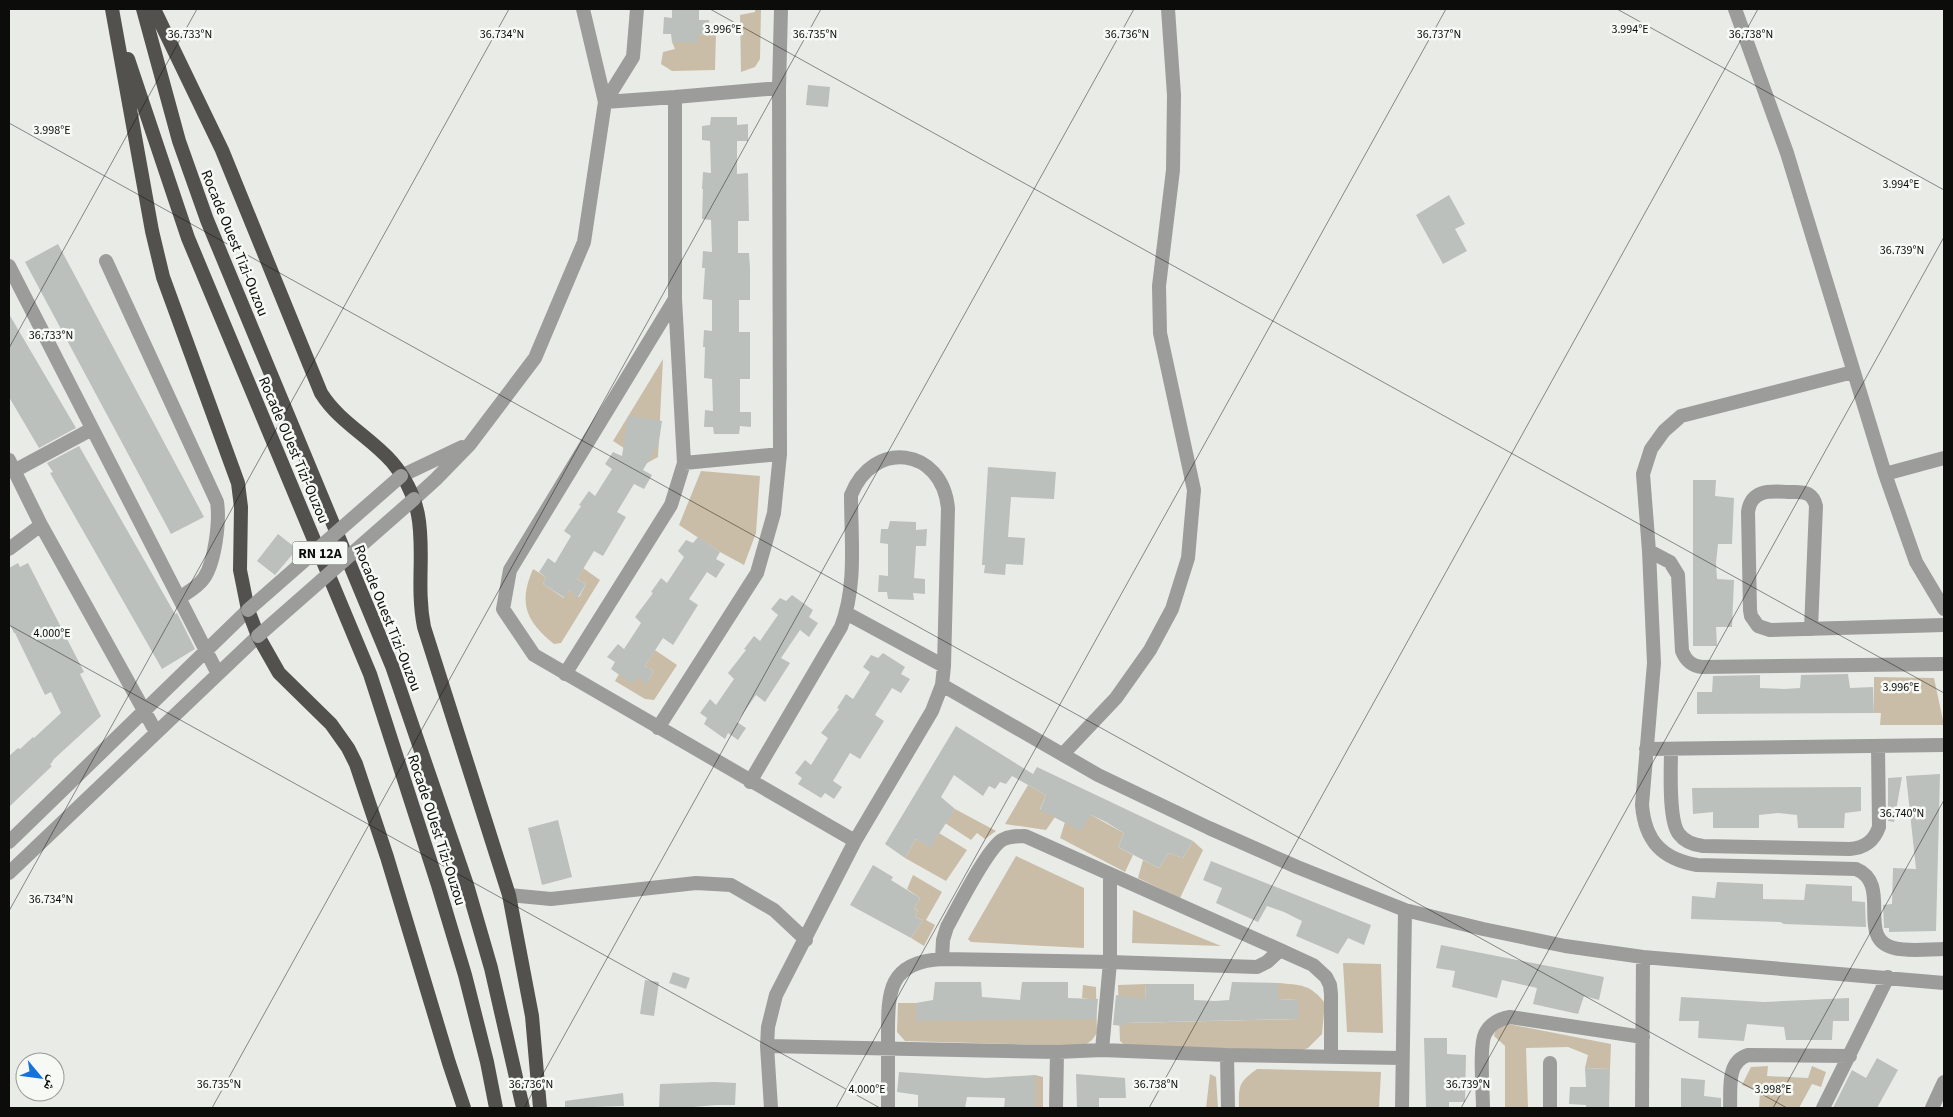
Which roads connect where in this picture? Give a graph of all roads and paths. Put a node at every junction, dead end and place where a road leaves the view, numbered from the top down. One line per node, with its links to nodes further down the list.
1 (112, 9): 30 (highway); 76 (highway, Rocade OUest Tizi-Ouzou / RN 12A)
2 (143, 9): 77 (highway, Rocade Ouest Tizi-Ouzou / RN 12A)
3 (154, 9): 23 (highway)
4 (583, 9): 11 (street)
5 (637, 9): 11 (street)
6 (781, 9): 9 (street)
7 (1168, 9): 48 (street)
8 (1735, 9): 15 (street)
9 (779, 88): 10 (street); 18 (street)
10 (674, 97): 11 (street); 14 (street)
11 (605, 102): 17 (street)
12 (106, 261): 28 (street)
13 (9, 266): 16 (street)
14 (675, 299): 20 (street); 39 (street)
15 (1853, 372): 22 (street); 27 (street)
16 (92, 429): 21 (street); 28 (street)
17 (470, 444): 23 (street); 24 (street)
18 (780, 454): 20 (street); 42 (street)
19 (1944, 458): 22 (street)
20 (684, 463): 39 (street)
21 (11, 466): 25 (street)
22 (1885, 474): 29 (street)
23 (401, 476): 24 (highway); 30 (street, bridge)
24 (414, 499): 34 (street, bridge); 54 (highway)
25 (41, 525): 26 (street); 41 (street)
26 (9, 549)
27 (1649, 551): 36 (street); 46 (street)
28 (179, 598): 35 (street)
29 (1944, 608)
30 (248, 610): 34 (highway); 35 (street)
31 (846, 613): 37 (street); 37 (street); 49 (street)
32 (1944, 625): 33 (street)
33 (1811, 629): 33 (street)
34 (258, 636): 38 (street); 75 (highway)
35 (206, 650): 38 (street); 41 (street)
36 (1944, 664)
37 (944, 666): 40 (street)
38 (218, 674): 43 (street)
39 (565, 674): 42 (street)
40 (942, 685): 48 (street); 50 (street)
41 (144, 710): 43 (street); 51 (street)
42 (658, 728): 49 (street)
43 (156, 732): 52 (street)
44 (1944, 745): 45 (street)
45 (1878, 746): 47 (street); 47 (street)
46 (1646, 749): 47 (street); 57 (street)
47 (1671, 749)
48 (1063, 754): 55 (street)
49 (750, 782): 50 (street)
50 (855, 841): 56 (street)
51 (9, 842)
52 (9, 873)
53 (1110, 874): 58 (street); 60 (street); 61 (street)
54 (509, 895): 56 (street); 78 (highway)
55 (1405, 910): 59 (street); 72 (street)
56 (806, 940): 65 (street)
57 (1944, 949)
58 (1280, 950): 61 (street); 71 (street)
59 (1643, 956): 62 (street); 64 (street)
60 (942, 959): 61 (street); 66 (street)
61 (1110, 962): 67 (street)
62 (1888, 977): 63 (street); 70 (street)
63 (1944, 983)
64 (1642, 1037): 84 (street); 86 (street)
65 (767, 1046): 66 (street); 79 (street)
66 (888, 1048): 68 (street); 80 (street)
67 (1102, 1050): 68 (street); 69 (street)
68 (1057, 1052): 81 (street)
69 (1227, 1055): 71 (street); 82 (street)
70 (1850, 1056): 87 (street); 88 (street)
71 (1332, 1057): 72 (street)
72 (1402, 1058): 83 (street)
73 (1550, 1063): 85 (street)
74 (1944, 1082): 89 (street)
75 (464, 1108)
76 (496, 1108)
77 (523, 1108)
78 (540, 1108)
79 (770, 1108)
80 (888, 1108)
81 (1056, 1108)
82 (1228, 1108)
83 (1402, 1108)
84 (1483, 1108)
85 (1550, 1108)
86 (1642, 1108)
87 (1730, 1108)
88 (1823, 1108)
89 (1932, 1108)

